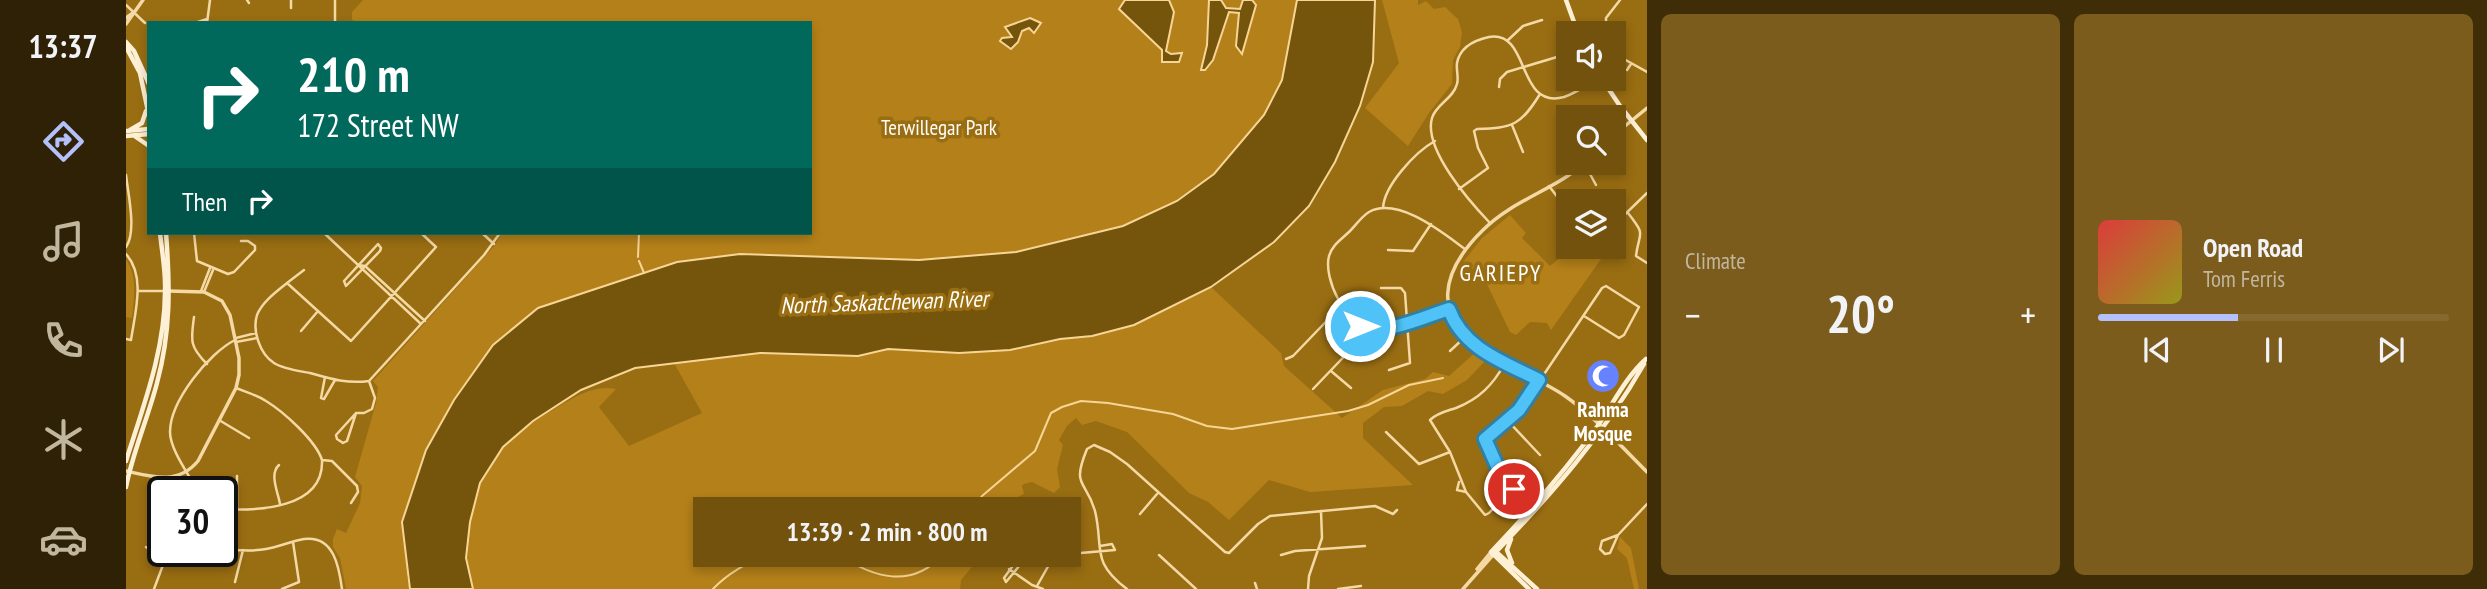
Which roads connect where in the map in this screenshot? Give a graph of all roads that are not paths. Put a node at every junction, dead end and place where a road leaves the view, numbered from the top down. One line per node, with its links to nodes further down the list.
1 (143, 0): 9 (street)
2 (210, 0): 14 (street)
3 (291, 0): 8 (street)
4 (335, 0): 15 (street)
5 (1566, 0): 16 (main road)
6 (1620, 0): 12 (street)
7 (126, 5): 9 (street)
8 (291, 8)
9 (135, 12): 11 (street); 17 (street); 18 (street)
10 (1600, 16): 12 (street)
11 (126, 18)
12 (1606, 18)
13 (1542, 20): 19 (street)
14 (207, 21)
15 (335, 21)
16 (1574, 21)
17 (145, 23)
18 (126, 24)
19 (1507, 41): 24 (street); 40 (street)
20 (126, 44): 27 (main road); 32 (main road)
21 (1556, 57): 24 (street)
22 (1626, 61): 23 (street)
23 (1631, 64): 25 (street); 26 (street)
24 (1523, 67): 28 (street); 31 (street)
25 (1627, 70)
26 (1647, 72)
27 (147, 80)
28 (1499, 87)
29 (1575, 91): 31 (street)
30 (1609, 91): 34 (main road)
31 (1540, 93): 35 (street)
32 (147, 101): 38 (main road)
33 (1647, 108): 34 (street)
34 (1631, 121): 36 (street); 39 (main road)
35 (1512, 125): 42 (street); 50 (street)
36 (1626, 125)
37 (147, 131): 38 (main road)
38 (128, 133): 41 (main road)
39 (1647, 140)
40 (1435, 141): 46 (street); 53 (street)
41 (147, 144)
42 (1523, 152)
43 (126, 175): 66 (street)
44 (1570, 175): 49 (street)
45 (1590, 175): 48 (street)
46 (1453, 181): 47 (street); 50 (street)
47 (1448, 184)
48 (1596, 186)
49 (1549, 187): 52 (street); 55 (street)
50 (1459, 189): 55 (street)
51 (1647, 193): 54 (street)
52 (1556, 196)
53 (1383, 208): 56 (street); 81 (street)
54 (1628, 213): 70 (street)
55 (1490, 223): 67 (street)
56 (1430, 224): 67 (street); 68 (street)
57 (160, 235): 78 (main road)
58 (166, 235): 78 (main road)
59 (194, 235): 72 (street)
60 (326, 235): 71 (street)
61 (423, 235): 80 (street)
62 (484, 235): 65 (street)
63 (499, 235): 65 (street)
64 (241, 241): 72 (street)
65 (494, 244): 87 (street)
66 (126, 247)
67 (1465, 249): 82 (street)
68 (1388, 250)
69 (126, 254): 77 (street)
70 (1647, 263)
71 (359, 265): 73 (street); 73 (street); 73 (street)
72 (212, 268): 79 (street)
73 (364, 268): 80 (street)
74 (304, 270): 75 (street)
75 (286, 283): 83 (street); 90 (street)
76 (1381, 288): 86 (street)
77 (138, 291): 78 (street); 92 (street)
78 (168, 291): 79 (street); 117 (main road); 121 (main road)
79 (202, 292): 93 (street)
80 (394, 295): 83 (street); 87 (street)
81 (1342, 306): 88 (street); 95 (street)
82 (1449, 309): 86 (street); 91 (street)
83 (318, 311): 89 (street)
84 (1584, 316): 84 (street); 103 (street)
85 (194, 317): 97 (street)
86 (1408, 321): 88 (street); 99 (street)
87 (423, 322): 104 (street)
88 (1365, 328): 100 (street)
89 (301, 331)
90 (257, 335): 93 (street); 101 (street)
91 (1465, 337): 94 (street); 98 (street)
92 (126, 339)
93 (236, 340): 97 (street); 105 (street)
94 (1450, 351)
95 (1286, 359)
96 (1647, 359): 111 (main road)
97 (207, 363): 122 (street)
98 (1505, 363): 103 (street); 114 (street)
99 (1390, 370)
100 (1331, 371): 106 (street); 107 (street)
101 (325, 377): 102 (street); 102 (street)
102 (335, 380): 104 (street)
103 (1539, 380): 110 (street); 111 (street)
104 (369, 381): 108 (street)
105 (236, 388): 109 (street); 116 (street)
106 (1351, 388)
107 (1313, 389)
108 (356, 413): 108 (street)
109 (219, 420): 113 (street); 122 (street)
110 (1508, 421): 115 (street); 128 (street)
111 (1600, 427): 123 (street); 140 (main road); 149 (main road)
112 (1386, 432): 114 (street)
113 (249, 438)
114 (1450, 452): 127 (street)
115 (1540, 455)
116 (322, 460): 133 (street); 134 (street)
117 (126, 461)
118 (1126, 464): 120 (street); 132 (street); 144 (street)
119 (279, 465): 134 (street)
120 (1124, 470)
121 (128, 471): 124 (street); 129 (main road)
122 (186, 472): 125 (street); 126 (street)
123 (1647, 472)
124 (151, 476)
125 (178, 476)
126 (188, 476)
127 (1460, 480): 130 (street); 130 (street)
128 (1505, 484): 131 (street); 131 (street)
129 (126, 487)
130 (1466, 492): 131 (street)
131 (1509, 492)
132 (1157, 494): 138 (street); 139 (street)
133 (351, 503)
134 (280, 504): 136 (street)
135 (1647, 504): 141 (street)
136 (238, 510)
137 (1397, 510): 138 (street)
138 (1321, 511): 147 (street)
139 (1140, 514)
140 (1517, 530): 149 (main road); 154 (main road)
141 (1618, 535): 141 (street)
142 (293, 542): 146 (street); 163 (street); 164 (street)
143 (1366, 547): 147 (street)
144 (1099, 548): 148 (street); 166 (street)
145 (238, 550): 146 (street)
146 (243, 550): 157 (street)
147 (1320, 550): 151 (street); 169 (street)
148 (1081, 551)
149 (1493, 552): 154 (main road); 161 (street); 171 (main road)
150 (1159, 555): 167 (street)
151 (1281, 555)
152 (162, 567): 162 (street)
153 (1048, 567): 159 (street)
154 (1514, 567): 172 (main road)
155 (1009, 569): 156 (street); 156 (street); 156 (street)
156 (1015, 573): 159 (street)
157 (235, 582)
158 (1255, 583): 168 (street)
159 (1037, 586): 165 (street)
160 (1361, 586): 170 (street)
161 (1465, 587)
162 (154, 589)
163 (282, 589)
164 (342, 589)
165 (1042, 589)
166 (1127, 589)
167 (1196, 589)
168 (1257, 589)
169 (1308, 589)
170 (1338, 589)
171 (1529, 589)
172 (1537, 589)

